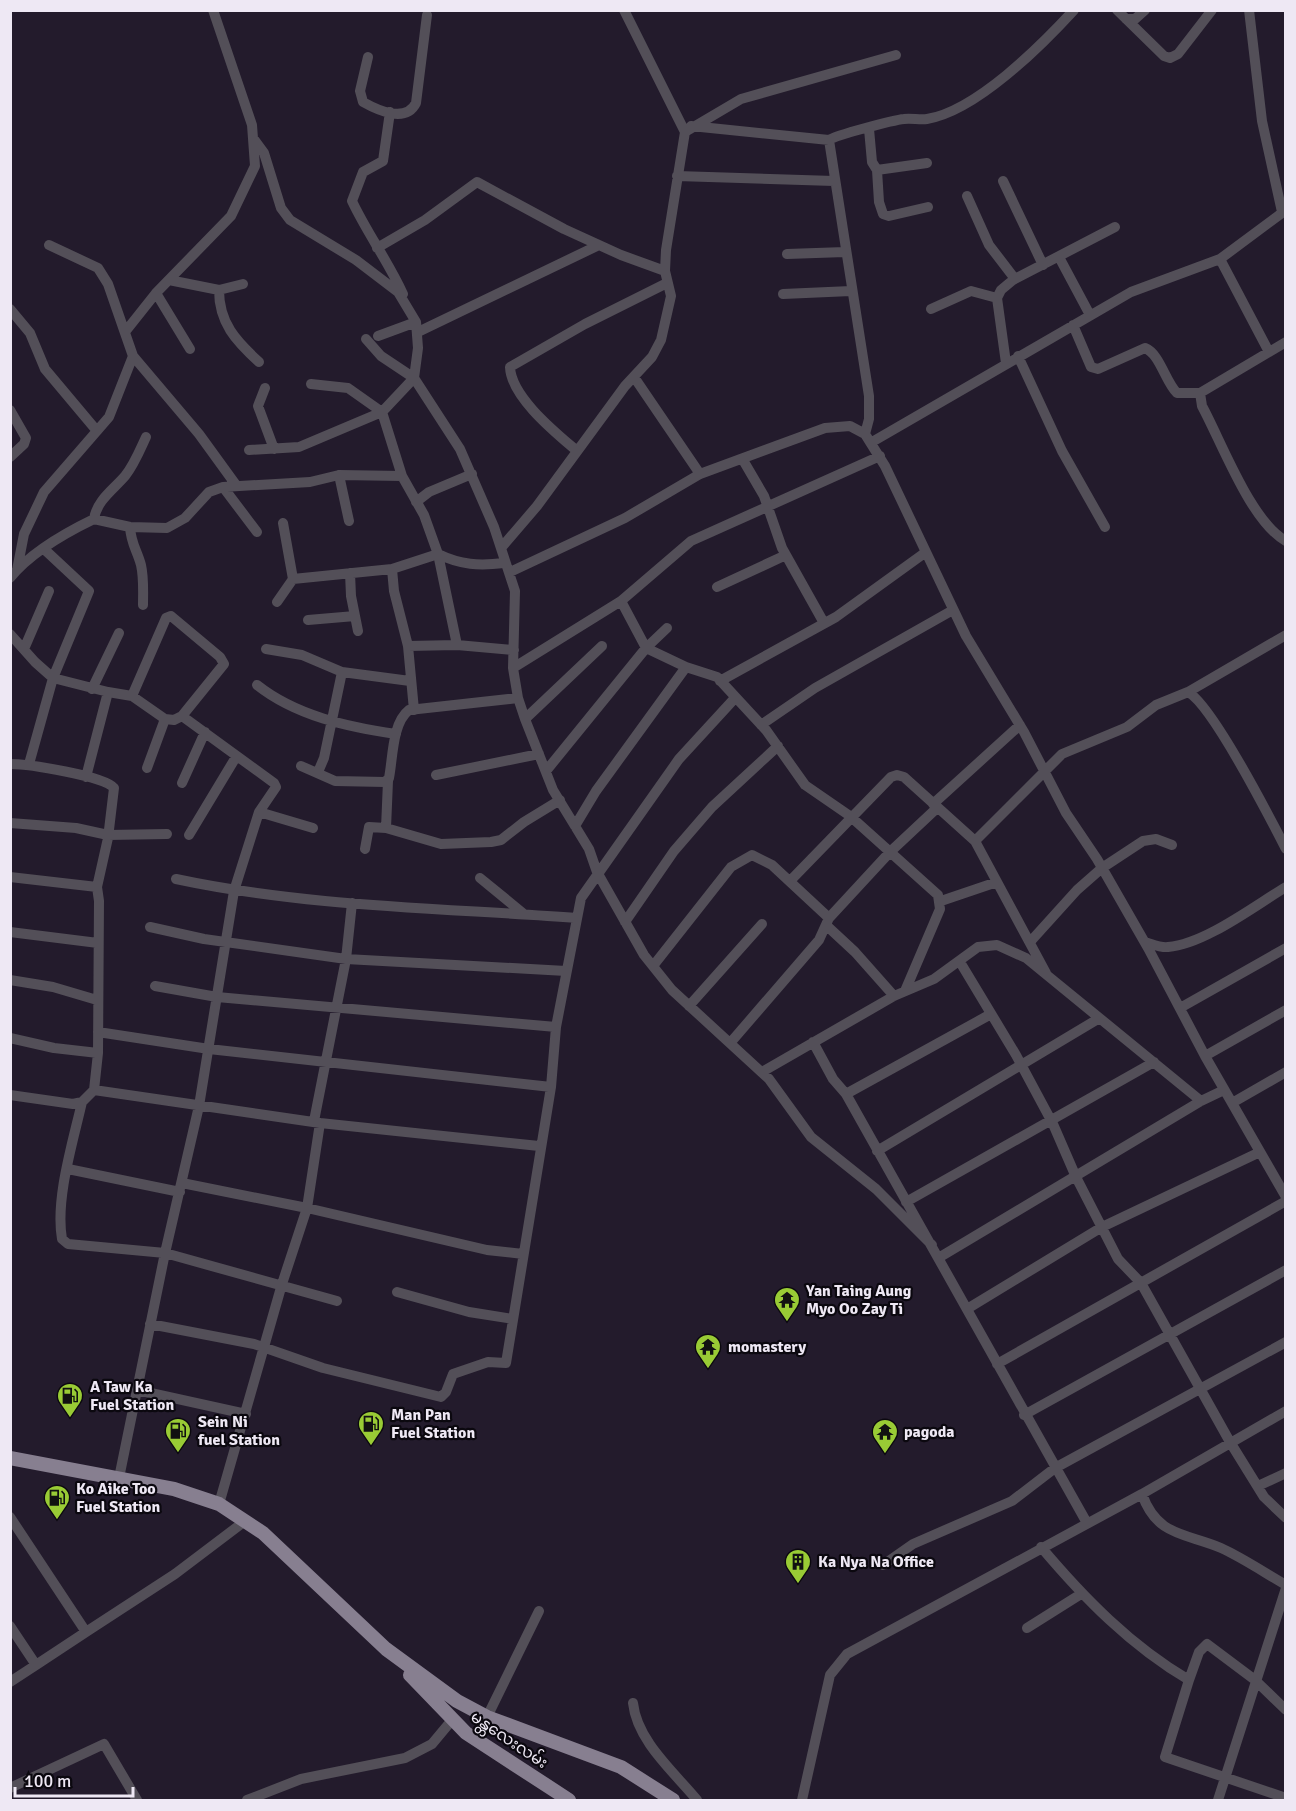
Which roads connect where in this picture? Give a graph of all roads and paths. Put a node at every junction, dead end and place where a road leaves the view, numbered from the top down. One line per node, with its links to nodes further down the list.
1 (213, 10): 14 (street)
2 (624, 10): 12 (street)
3 (1074, 10): 13 (street)
4 (1145, 10): 8 (street)
5 (1212, 10): 8 (street)
6 (1249, 10): 23 (street)
7 (427, 15): 11 (street)
8 (1128, 19)
9 (896, 55): 12 (street)
10 (368, 57): 11 (street)
11 (390, 112): 27 (street)
12 (688, 129): 15 (street); 18 (street)
13 (869, 129): 15 (street); 17 (street)
14 (253, 138): 34 (street); 43 (street)
15 (829, 140): 19 (street)
16 (927, 164): 17 (street)
17 (877, 170): 22 (street)
18 (677, 176): 19 (street); 33 (street)
19 (834, 181): 28 (street)
20 (1003, 181): 32 (street)
21 (966, 196): 35 (street)
22 (927, 207)
23 (1284, 211): 31 (street)
24 (1115, 227): 30 (street)
25 (49, 245): 49 (street)
26 (599, 245): 27 (street); 33 (street); 48 (street)
27 (377, 248): 43 (street)
28 (845, 252): 29 (street); 39 (street)
29 (787, 254)
30 (1059, 257): 32 (street); 46 (street)
31 (1220, 259): 46 (street); 54 (street)
32 (1043, 265): 35 (street)
33 (665, 271): 36 (street)
34 (169, 280): 38 (street); 40 (street)
35 (1013, 280): 42 (street)
36 (667, 282): 59 (street); 71 (street)
37 (243, 284): 38 (street)
38 (219, 290): 57 (street)
39 (851, 291): 41 (street); 68 (street)
40 (156, 293): 49 (street); 53 (street)
41 (783, 294)
42 (997, 298): 45 (street); 58 (street)
43 (410, 307): 48 (street)
44 (10, 309): 66 (street)
45 (931, 309)
46 (1090, 315): 47 (street)
47 (1073, 325): 56 (street); 63 (street)
48 (417, 327): 50 (street); 60 (street)
49 (125, 332): 55 (street)
50 (378, 336)
51 (366, 339): 60 (street)
52 (1286, 342): 54 (street)
53 (190, 349)
54 (1269, 352): 63 (street)
55 (133, 356): 66 (street); 79 (street)
56 (1018, 356): 58 (street); 86 (street)
57 (259, 362)
58 (1006, 363): 68 (street)
59 (634, 377): 71 (street); 76 (street)
60 (414, 378): 65 (street); 75 (street)
61 (311, 384): 65 (street)
62 (265, 388): 69 (street)
63 (1200, 393): 89 (street)
64 (10, 410): 73 (street)
65 (382, 412): 69 (street); 78 (street)
66 (97, 431): 98 (street)
67 (146, 437): 83 (street)
68 (869, 438): 72 (street); 74 (street)
69 (274, 448): 70 (street)
70 (249, 450)
71 (577, 451): 90 (street)
72 (880, 456): 82 (street); 92 (street)
73 (10, 457)
74 (743, 460): 76 (street); 82 (street)
75 (471, 474): 81 (street); 90 (street)
76 (700, 474): 95 (street)
77 (339, 475): 78 (street); 79 (street); 84 (street)
78 (402, 476): 81 (street)
79 (236, 485): 80 (street)
80 (223, 487): 87 (street); 88 (street)
81 (416, 502): 93 (street)
82 (768, 506): 94 (street); 102 (street)
83 (94, 519): 87 (street); 91 (street)
84 (349, 521)
85 (284, 523): 99 (street)
86 (1105, 526)
87 (130, 528): 104 (street)
88 (257, 532)
89 (1286, 541)
90 (501, 548): 95 (street)
91 (44, 549): 98 (street); 124 (street)
92 (926, 552): 105 (street); 108 (street)
93 (438, 554): 95 (street); 96 (street); 114 (street)
94 (786, 555): 100 (street); 108 (street)
95 (507, 567): 120 (street)
96 (392, 569): 97 (street); 115 (street)
97 (350, 573): 99 (street); 106 (street)
98 (14, 574)
99 (293, 579): 103 (street)
100 (717, 587)
101 (50, 591): 118 (street)
102 (621, 601): 117 (street); 122 (street)
103 (277, 602)
104 (142, 605)
105 (953, 610): 139 (street); 140 (street)
106 (355, 616): 107 (street); 110 (street)
107 (308, 620)
108 (824, 623): 126 (street)
109 (667, 628): 117 (street)
110 (358, 631)
111 (119, 633): 128 (street)
112 (10, 634): 118 (street)
113 (1286, 635): 130 (street)
114 (457, 645): 115 (street); 120 (street)
115 (408, 646): 125 (street)
116 (602, 646): 137 (street)
117 (646, 648): 121 (street); 150 (street)
118 (24, 649): 124 (street)
119 (266, 649): 123 (street)
120 (514, 650): 122 (street)
121 (686, 667): 126 (street); 162 (street)
122 (513, 668): 132 (street)
123 (342, 672): 125 (street); 138 (street)
124 (53, 678): 128 (street); 147 (street)
125 (410, 681): 134 (street)
126 (720, 681): 133 (street)
127 (257, 685): 138 (street)
128 (92, 689): 129 (street)
129 (108, 692): 131 (street); 154 (street)
130 (1188, 692): 152 (street); 171 (street)
131 (132, 696): 135 (street); 136 (street)
132 (518, 698): 134 (street); 137 (street)
133 (735, 698): 139 (street); 174 (street)
134 (414, 710): 142 (street)
135 (182, 716): 136 (street); 141 (street)
136 (165, 719): 149 (street)
137 (525, 719): 144 (street)
138 (332, 721): 142 (street); 151 (street)
139 (761, 725): 143 (street)
140 (1020, 725): 152 (street); 158 (street)
141 (205, 732): 145 (street); 156 (street)
142 (396, 734): 155 (street)
143 (778, 746): 160 (street); 187 (street)
144 (539, 754): 150 (street); 153 (street)
145 (236, 757): 159 (street); 167 (street)
146 (10, 764): 147 (street)
147 (29, 764): 154 (street)
148 (301, 766): 151 (street)
149 (147, 768)
150 (546, 771): 157 (street)
151 (318, 772): 155 (street)
152 (1044, 773): 168 (street); 173 (street)
153 (436, 775)
154 (86, 777): 166 (street)
155 (388, 781): 164 (street)
156 (182, 783)
157 (560, 800): 162 (street); 164 (street)
158 (935, 806): 160 (street); 168 (street); 172 (street)
159 (260, 812): 163 (street); 182 (street)
160 (850, 816): 172 (street); 178 (street)
161 (10, 823): 166 (street)
162 (575, 826): 174 (street)
163 (313, 828)
164 (386, 828): 170 (street)
165 (167, 834): 166 (street)
166 (108, 835): 181 (street)
167 (189, 835)
168 (975, 841): 179 (street)
169 (1172, 845): 173 (street)
170 (364, 849)
171 (1286, 849)
172 (890, 852): 183 (street); 188 (street)
173 (1102, 868): 193 (street); 194 (street)
174 (597, 872): 186 (street); 187 (street)
175 (10, 877): 181 (street)
176 (480, 878): 185 (street)
177 (176, 879): 182 (street)
178 (790, 881): 188 (street); 199 (street)
179 (997, 882): 183 (street); 193 (street)
180 (1286, 886): 194 (street)
181 (97, 887): 195 (street)
182 (234, 891): 184 (street); 192 (street)
183 (941, 901): 204 (street)
184 (352, 903): 185 (street); 197 (street)
185 (524, 914): 186 (street)
186 (577, 918): 200 (street)
187 (625, 922): 199 (street)
188 (828, 922): 205 (street); 217 (street)
189 (762, 924): 209 (street)
190 (150, 927): 192 (street)
191 (10, 932): 195 (street)
192 (227, 942): 197 (street); 206 (street)
193 (1030, 942): 201 (street)
194 (1145, 942): 210 (street)
195 (98, 943): 207 (street)
196 (1286, 948): 210 (street)
197 (346, 959): 200 (street); 208 (street)
198 (960, 962): 201 (street); 204 (street); 212 (street)
199 (653, 966): 209 (street)
200 (566, 971): 214 (street)
201 (1048, 976): 213 (street)
202 (10, 980): 207 (street)
203 (155, 986): 206 (street)
204 (906, 991): 205 (street)
205 (894, 996): 218 (street)
206 (217, 997): 208 (street); 219 (street)
207 (97, 1000): 215 (street)
208 (336, 1006): 214 (street); 222 (street)
209 (689, 1006): 217 (street)
210 (1180, 1008): 221 (street)
211 (1286, 1010): 221 (street)
212 (991, 1014): 224 (street); 230 (street)
213 (1098, 1019): 223 (street); 224 (street)
214 (556, 1027): 227 (street)
215 (98, 1032): 219 (street); 220 (street)
216 (10, 1038): 220 (street)
217 (731, 1042): 225 (street)
218 (813, 1042): 225 (street); 230 (street)
219 (209, 1049): 222 (street); 235 (street)
220 (98, 1053): 228 (street)
221 (1205, 1056): 229 (street)
222 (326, 1061): 227 (street); 237 (street)
223 (1154, 1062): 232 (street); 236 (street)
224 (1021, 1065): 236 (street); 239 (street)
225 (762, 1072): 248 (street)
226 (1286, 1072): 234 (street)
227 (551, 1088): 238 (street)
228 (94, 1090): 233 (street); 235 (street)
229 (1224, 1090): 232 (street); 234 (street)
230 (846, 1094): 239 (street)
231 (10, 1095): 233 (street)
232 (1201, 1101): 242 (street)
233 (82, 1102): 241 (street)
234 (1232, 1103): 240 (street)
235 (199, 1106): 237 (street); 243 (street)
236 (1051, 1120): 242 (street); 245 (street)
237 (317, 1122): 238 (street); 246 (street)
238 (539, 1146): 250 (street)
239 (877, 1151): 245 (street)
240 (1260, 1152): 244 (street); 247 (street)
241 (68, 1168): 243 (street); 249 (street)
242 (1076, 1176): 247 (street); 251 (street)
243 (181, 1188): 246 (street); 249 (street)
244 (1286, 1199): 253 (street)
245 (906, 1202): 248 (street)
246 (306, 1208): 250 (street); 254 (street)
247 (1102, 1227): 253 (street); 257 (street)
248 (932, 1245): 251 (street)
249 (165, 1252): 254 (street); 259 (street)
250 (523, 1254): 258 (street)
251 (940, 1257): 257 (street)
252 (1286, 1270): 260 (street)
253 (1141, 1283): 260 (street); 263 (street)
254 (282, 1284): 256 (street); 262 (street)
255 (398, 1292): 258 (street)
256 (337, 1301)
257 (967, 1309): 263 (street)
258 (513, 1319): 262 (street)
259 (150, 1324): 262 (street); 265 (street)
260 (1171, 1335): 264 (street); 268 (street)
261 (1286, 1342): 264 (street)
262 (266, 1348): 267 (street)
263 (997, 1364): 268 (street)
264 (1201, 1389): 269 (street); 271 (street)
265 (138, 1390): 267 (street); 273 (street)
266 (1286, 1411): 269 (street)
267 (246, 1414): 276 (street)
268 (1024, 1415): 271 (street)
269 (1230, 1442): 274 (street); 275 (street)
270 (11, 1459): 273 (main road)
271 (1055, 1468): 280 (street); 282 (street)
272 (1286, 1473): 274 (street)
273 (119, 1478): 276 (main road)
274 (1258, 1486): 278 (street)
275 (1142, 1494): 280 (street); 283 (street)
276 (219, 1504): 279 (main road)
277 (10, 1517): 288 (street)
278 (1286, 1518)
279 (245, 1521): 288 (street); 289 (main road)
280 (1087, 1523): 281 (street)
281 (1041, 1547): 284 (street); 306 (street)
282 (883, 1565)
283 (1286, 1587): 292 (street)
284 (1081, 1594): 287 (street); 291 (street)
285 (539, 1611): 296 (street)
286 (10, 1626): 290 (street)
287 (1027, 1628)
288 (86, 1632): 290 (street)
289 (386, 1649): 296 (main road); 297 (main road, မန္တလေးလမ်း)
290 (36, 1665): 293 (street)
291 (1189, 1680): 292 (street); 298 (street)
292 (1255, 1680): 295 (street); 298 (street)
293 (10, 1682)
294 (633, 1703): 305 (street)
295 (1286, 1710)
296 (487, 1717): 304 (main road)
297 (452, 1720): 302 (street); 303 (main road, မန္တလေးလမ်း)
298 (1226, 1779): 300 (street); 307 (street)
299 (11, 1791): 301 (street)
300 (1286, 1798)
301 (137, 1800)
302 (247, 1800)
303 (568, 1800)
304 (673, 1800)
305 (697, 1800)
306 (802, 1800)
307 (1218, 1800)

